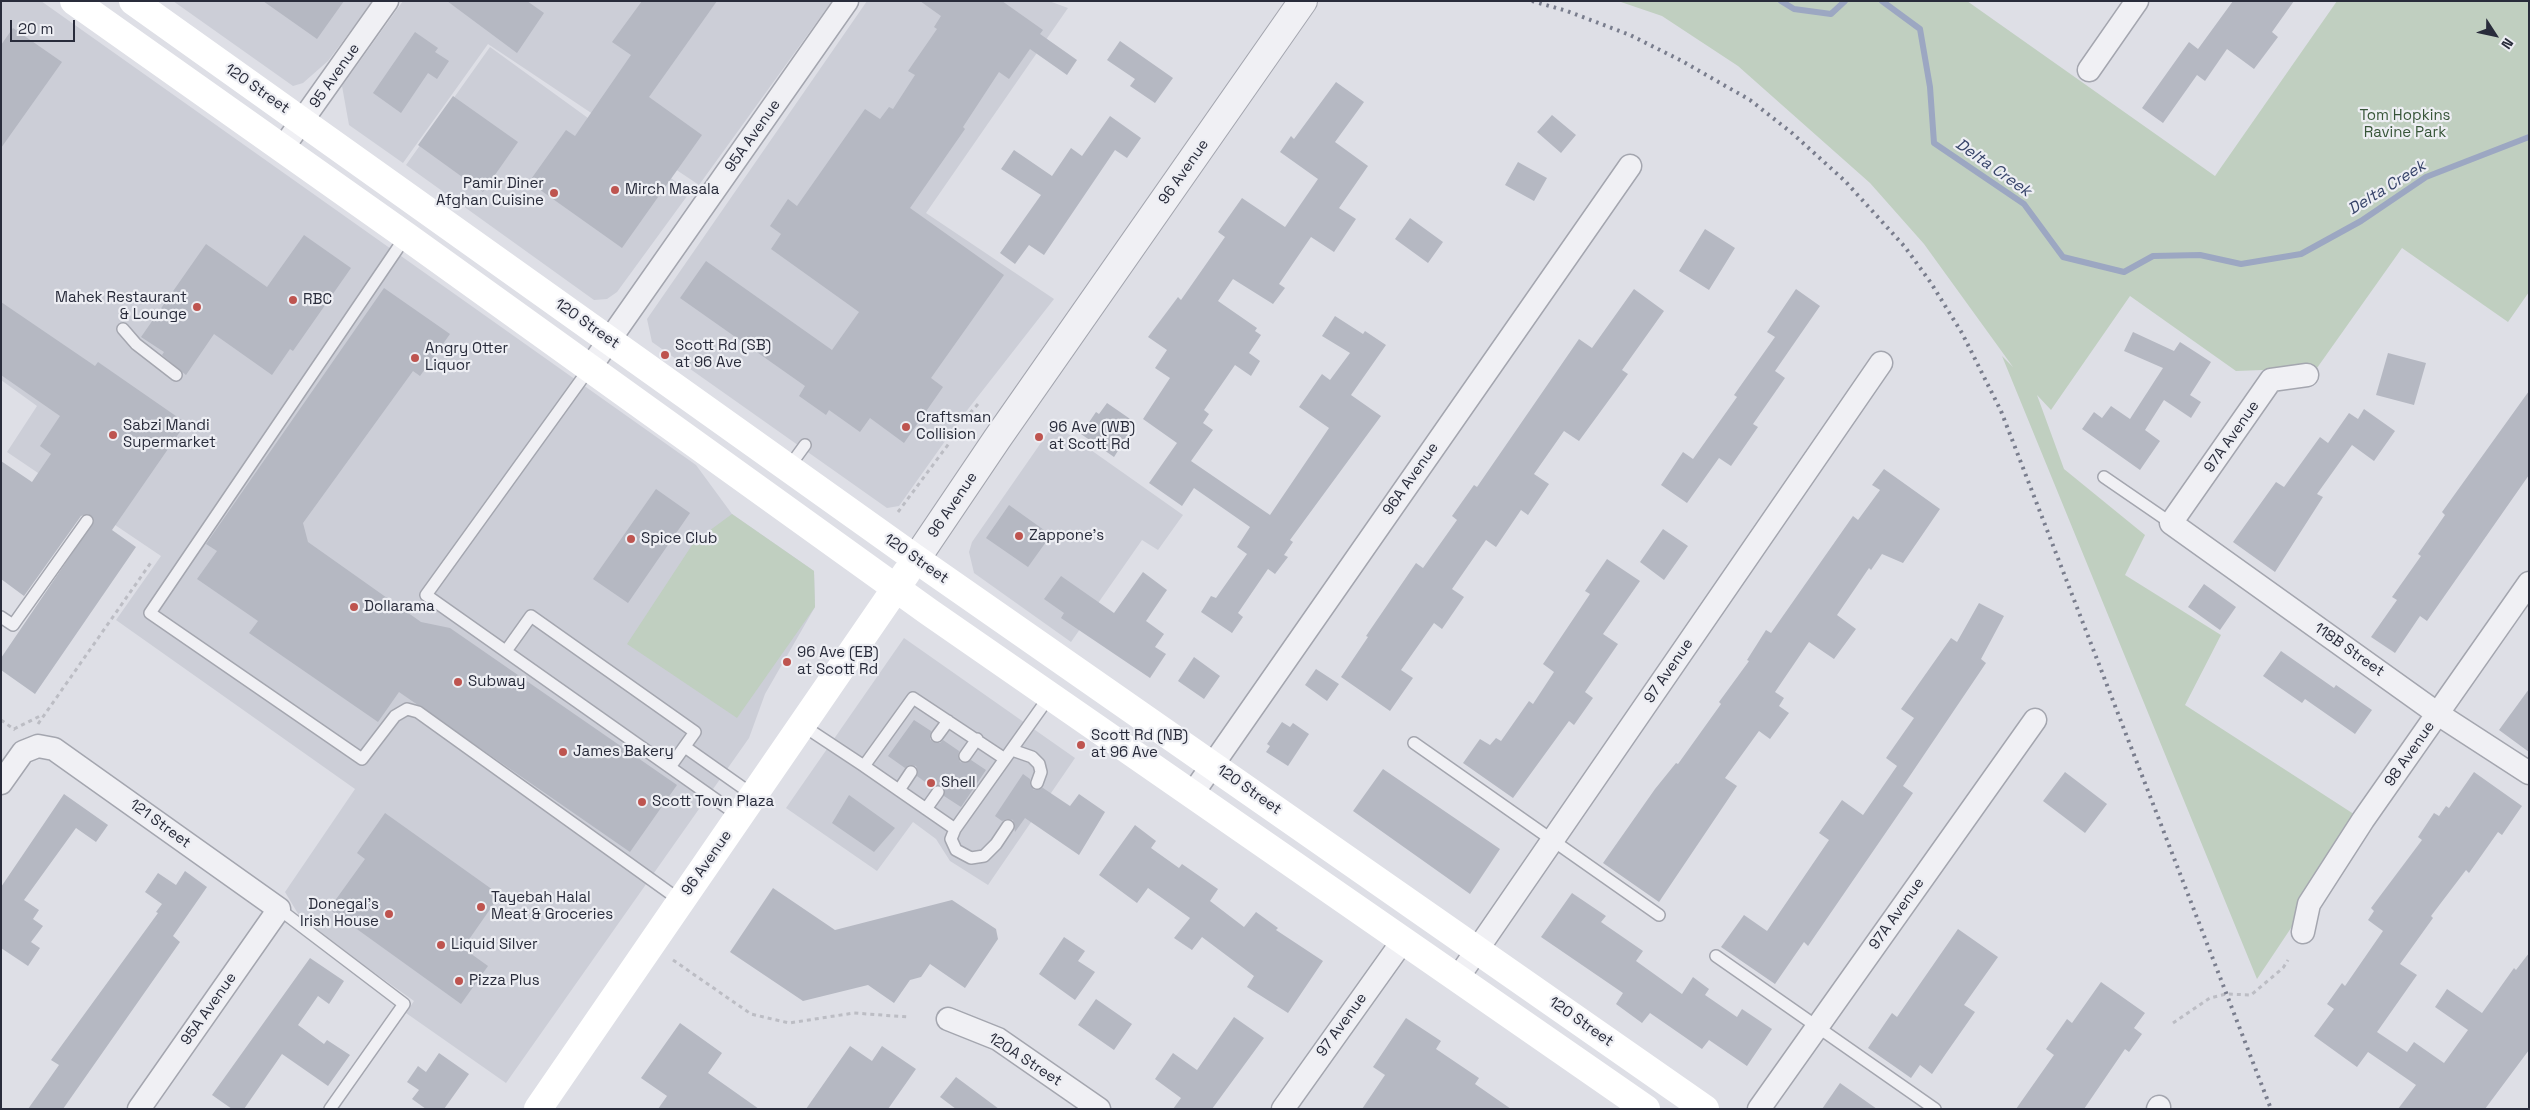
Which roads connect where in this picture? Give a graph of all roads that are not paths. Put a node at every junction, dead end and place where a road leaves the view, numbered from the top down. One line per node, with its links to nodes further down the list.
1 (74, 1): 9 (main road)
2 (133, 1): 8 (main road, 120 Street)
3 (387, 1): 8 (street, 95 Avenue)
4 (848, 1): 13 (street, 95A Avenue)
5 (1303, 1): 23 (street, 96 Avenue)
6 (2137, 1): 7 (street)
7 (2089, 70)
8 (303, 122): 9 (street, 95 Avenue); 13 (main road, 120 Street)
9 (282, 150): 11 (main road)
10 (1630, 166): 39 (street, 96A Avenue)
11 (406, 236): 15 (main road); 54 (lane)
12 (123, 329): 16 (lane)
13 (609, 339): 15 (street, 95A Avenue); 19 (main road, 120 Street)
14 (1881, 363): 53 (street, 97 Avenue)
15 (589, 369): 25 (main road); 27 (lane)
16 (176, 375)
17 (2307, 375): 22 (street, 97A Avenue)
18 (805, 445): 19 (lane)
19 (789, 467): 23 (main road, 120 Street)
20 (2104, 477): 22 (lane)
21 (87, 521): 26 (lane)
22 (2171, 523): 29 (street, 118B Street)
23 (916, 559): 25 (main road, 96 Avenue); 39 (main road, 120 Street)
24 (2529, 582): 29 (street, 98 Avenue)
25 (896, 588): 28 (main road); 32 (main road, 96 Avenue)
26 (1, 617)
27 (506, 651): 36 (lane); 41 (lane)
28 (1050, 697): 37 (lane); 48 (main road)
29 (2438, 714): 43 (street, 118B Street); 57 (street, 98 Avenue)
30 (2036, 720): 63 (street, 97A Avenue)
31 (948, 721): 33 (lane); 34 (lane); 40 (lane)
32 (802, 725): 40 (lane); 49 (main road, 96 Avenue)
33 (937, 736)
34 (977, 739): 37 (lane); 38 (lane)
35 (1414, 743): 53 (lane)
36 (685, 747): 41 (lane); 49 (lane)
37 (1008, 754): 45 (lane); 52 (lane)
38 (965, 756)
39 (1211, 764): 48 (street, 96A Avenue); 59 (main road, 120 Street)
40 (864, 766): 46 (lane)
41 (670, 767): 49 (lane)
42 (911, 772): 46 (lane)
43 (2529, 773)
44 (1, 783): 55 (street, 121 Street)
45 (1037, 783)
46 (899, 790): 50 (lane)
47 (938, 792): 50 (lane)
48 (1193, 794): 58 (main road)
49 (746, 806): 54 (main road, 96 Avenue)
50 (926, 808): 52 (lane)
51 (1008, 826): 52 (lane)
52 (954, 828)
53 (1553, 841): 56 (lane); 59 (street, 97 Avenue)
54 (681, 901): 66 (main road, 96 Avenue)
55 (279, 910): 64 (street, 95A Avenue); 65 (lane)
56 (1659, 915)
57 (2303, 932)
58 (1402, 942): 61 (main road); 68 (street, 97 Avenue)
59 (1478, 950): 61 (street, 97 Avenue); 70 (main road, 120 Street)
60 (1716, 956): 63 (lane)
61 (1458, 979): 69 (main road)
62 (948, 1019): 67 (street, 120A Street)
63 (1817, 1027): 71 (street, 97A Avenue); 72 (lane)
64 (139, 1109)
65 (330, 1109)
66 (538, 1109)
67 (1099, 1109)
68 (1283, 1109)
69 (1646, 1109)
70 (1705, 1109)
71 (1759, 1109)
72 (1935, 1109)

